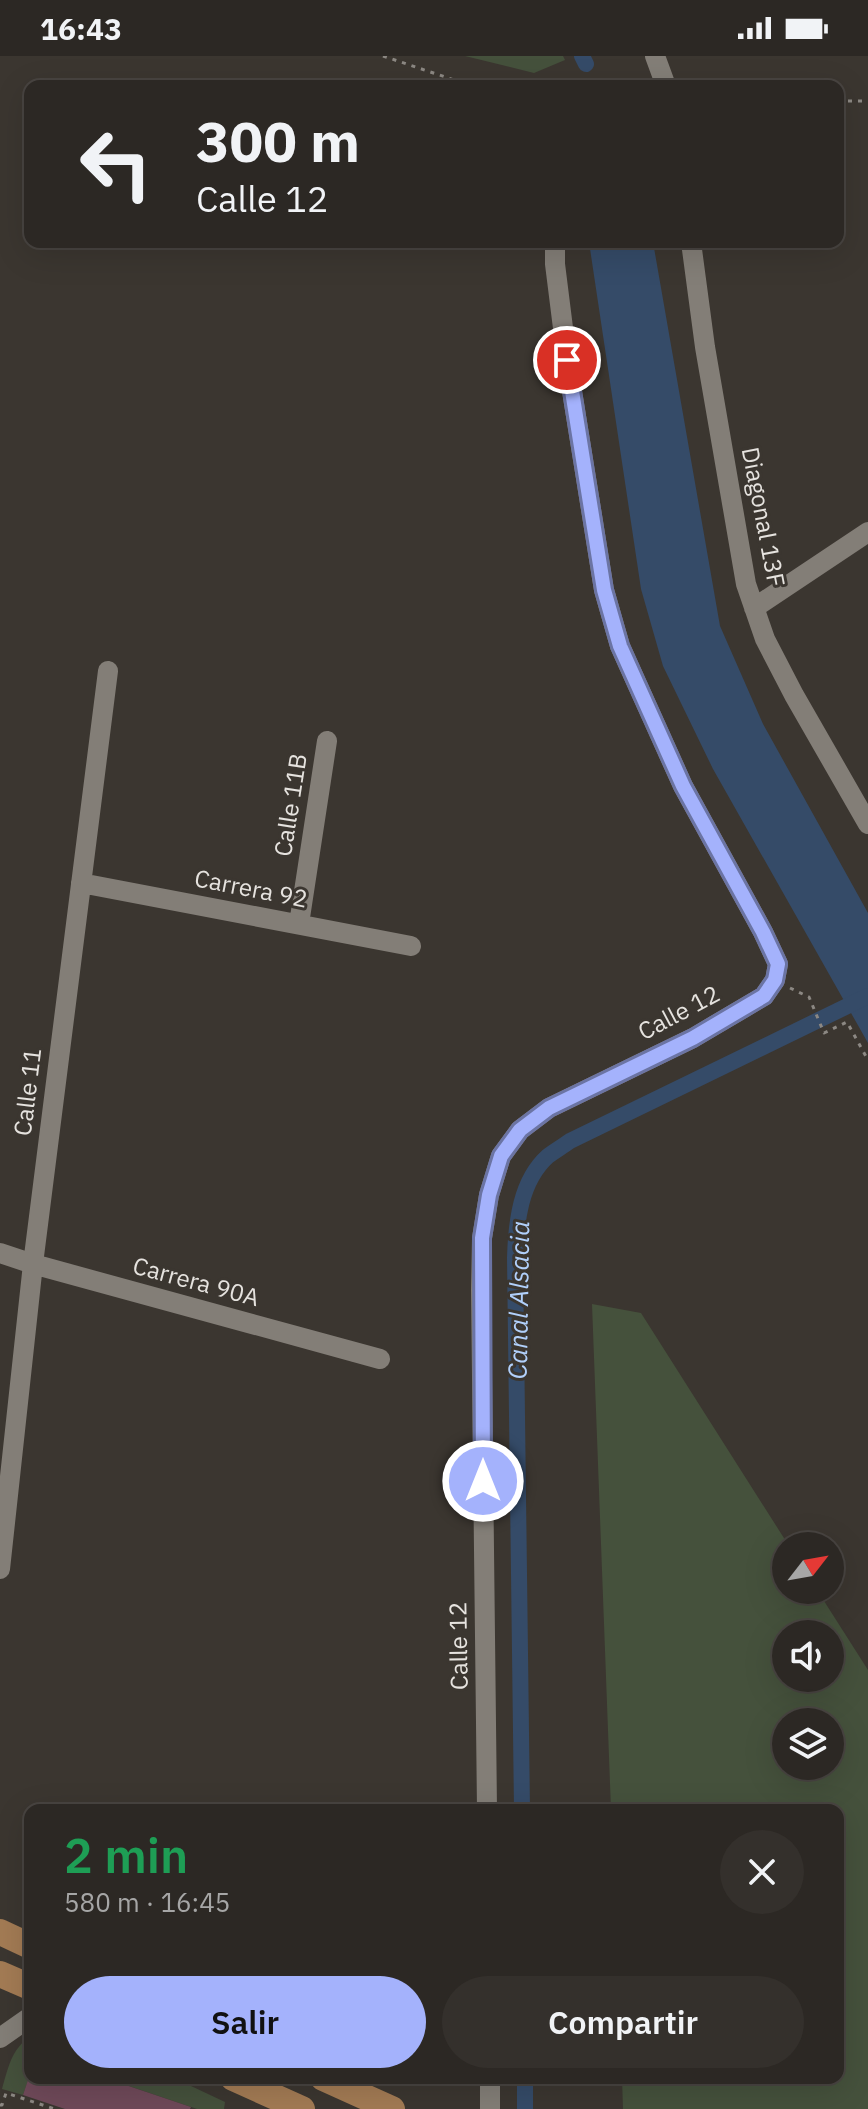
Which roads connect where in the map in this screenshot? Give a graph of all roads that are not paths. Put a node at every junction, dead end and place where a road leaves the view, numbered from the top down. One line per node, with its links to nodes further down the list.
1 (655, 56): 2 (street)
2 (665, 80)
3 (555, 248): 17 (street, Calle 12)
4 (692, 248): 6 (street, Diagonal 13F)
5 (868, 532): 6 (street)
6 (754, 608): 9 (street, Diagonal 13F)
7 (108, 671): 10 (street, Calle 11)
8 (327, 741): 11 (street, Calle 11B)
9 (868, 824)
10 (81, 883): 11 (street, Carrera 92); 14 (street, Calle 11)
11 (299, 924): 12 (street, Carrera 92)
12 (411, 946)
13 (0, 1253): 14 (street, Carrera 90A)
14 (33, 1264): 15 (street, Carrera 90A); 16 (street, Calle 11)
15 (380, 1359)
16 (0, 1569)
17 (487, 1804)
18 (0, 1932): 19 (main road)
19 (24, 1943)
20 (0, 1974): 21 (main road)
21 (24, 1984)
22 (24, 2021): 23 (street)
23 (0, 2038)
24 (246, 2084): 27 (main road)
25 (336, 2084): 28 (main road)
26 (490, 2084): 29 (street)
27 (302, 2109)
28 (392, 2109)
29 (490, 2109)

